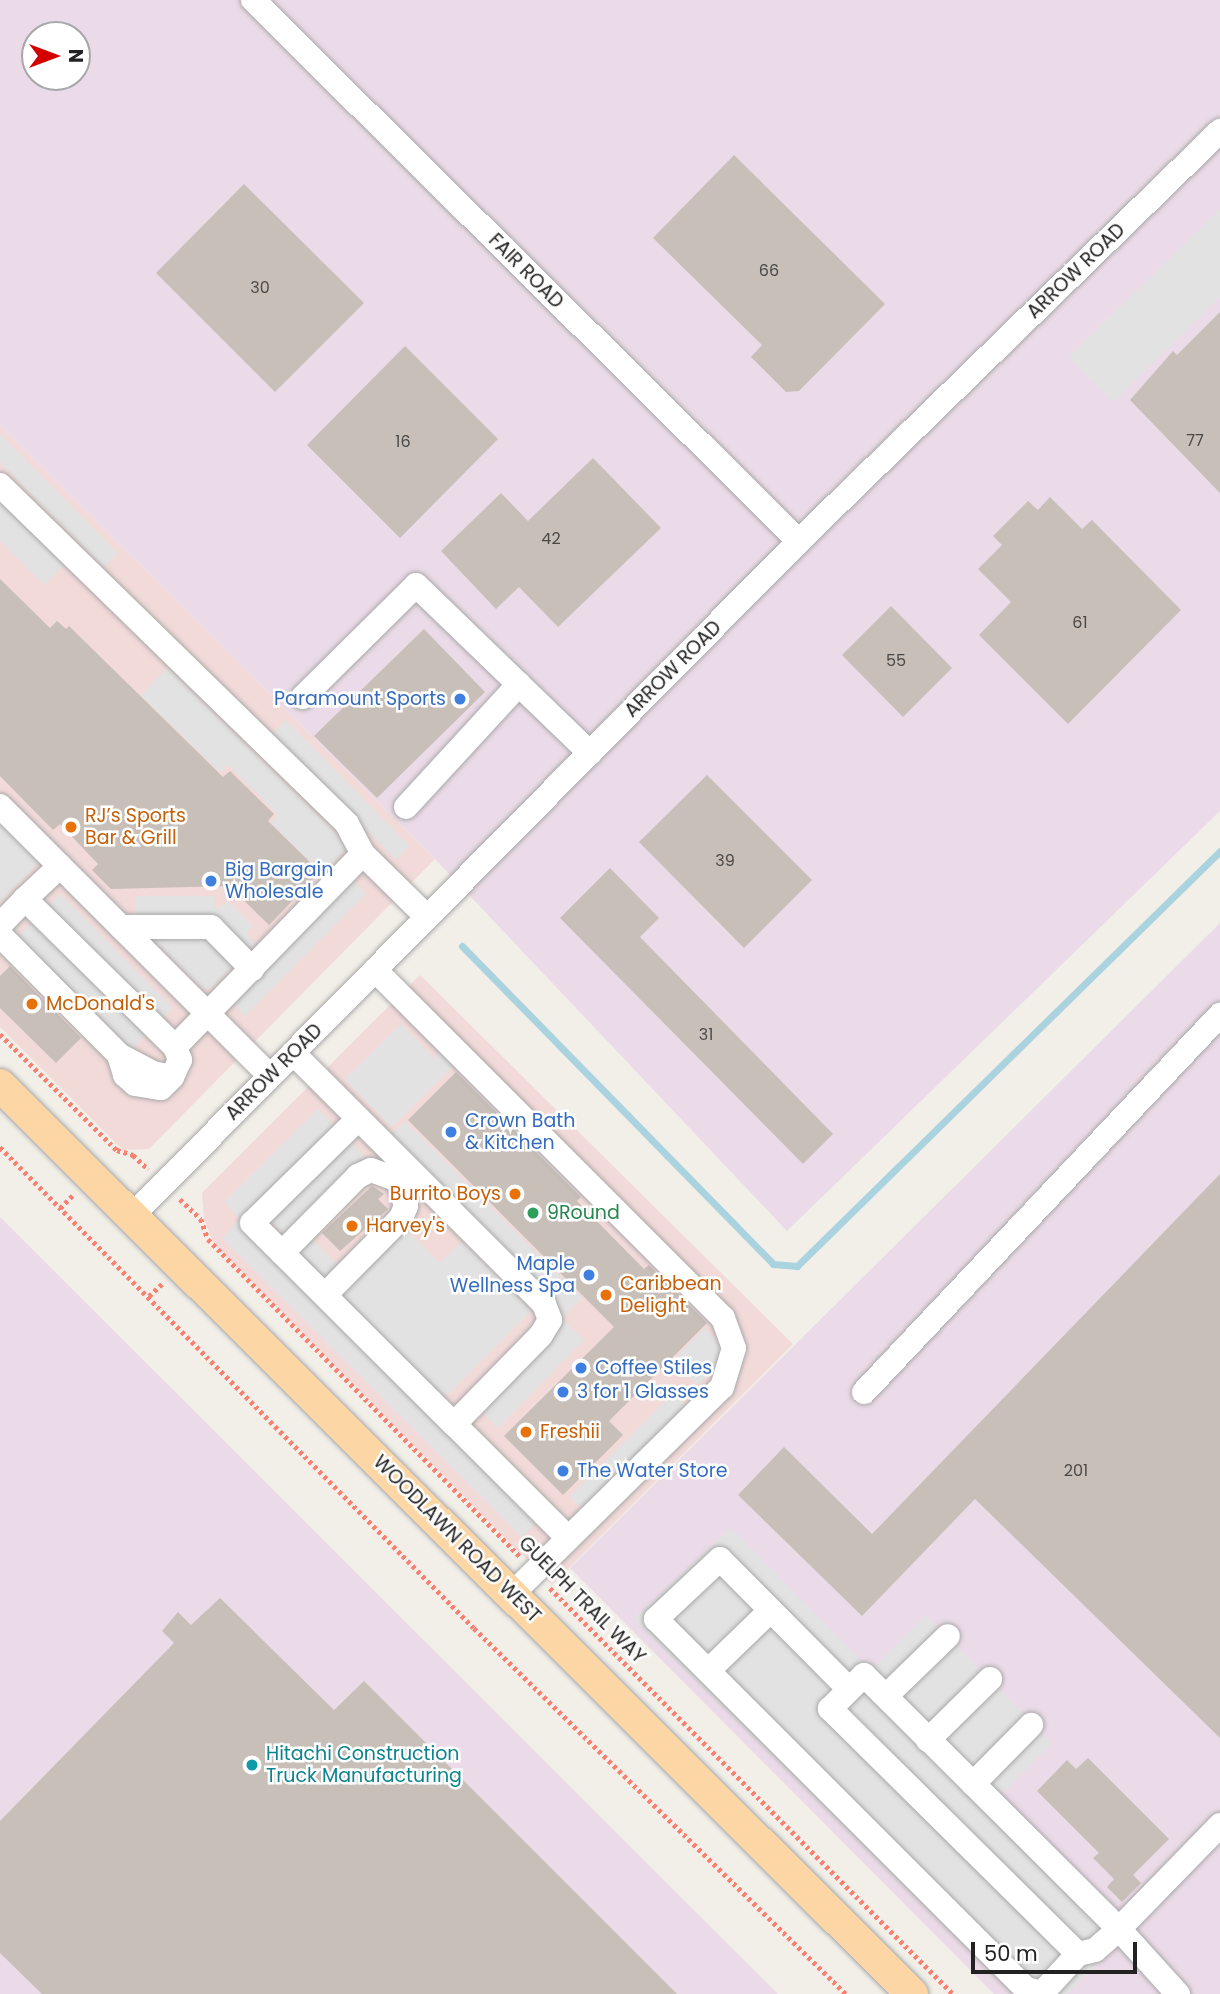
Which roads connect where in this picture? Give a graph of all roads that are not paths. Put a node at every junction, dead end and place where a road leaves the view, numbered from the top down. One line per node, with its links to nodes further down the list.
1 (259, 2): 4 (street, FAIR ROAD)
2 (1220, 131): 4 (street, ARROW ROAD)
3 (0, 485): 10 (street)
4 (799, 541): 7 (street, ARROW ROAD)
5 (519, 684): 6 (street); 7 (street); 9 (street)
6 (303, 697)
7 (590, 752): 13 (street, ARROW ROAD)
8 (0, 806): 11 (street)
9 (406, 807)
10 (363, 854): 13 (street); 17 (street)
11 (60, 866): 12 (street); 15 (street)
12 (25, 899): 14 (street); 21 (street)
13 (428, 917): 18 (street, ARROW ROAD)
14 (0, 925)
15 (121, 927): 17 (street); 19 (street)
16 (0, 935): 21 (street)
17 (252, 969): 19 (street)
18 (375, 970): 22 (street, ARROW ROAD); 31 (street)
19 (209, 1014): 21 (street); 23 (street)
20 (1220, 1015): 29 (street)
21 (176, 1047)
22 (293, 1053): 23 (street, ARROW ROAD); 25 (street)
23 (270, 1076): 26 (street, ARROW ROAD)
24 (0, 1085): 26 (main road, WOODLAWN ROAD WEST)
25 (358, 1119): 27 (street); 30 (street)
26 (133, 1215): 32 (main road, WOODLAWN ROAD WEST)
27 (282, 1253): 28 (street); 28 (street)
28 (325, 1295): 30 (street)
29 (864, 1392)
30 (454, 1424): 31 (street)
31 (568, 1538): 32 (street)
32 (512, 1594): 45 (main road, WOODLAWN ROAD WEST)
33 (771, 1610): 35 (street); 35 (street); 37 (street)
34 (948, 1636): 38 (street)
35 (709, 1670): 44 (street)
36 (990, 1679): 40 (street)
37 (849, 1689): 38 (street); 44 (street)
38 (886, 1696): 40 (street)
39 (1031, 1726): 41 (street)
40 (928, 1740): 41 (street)
41 (973, 1784): 43 (street)
42 (1220, 1825): 43 (street)
43 (1119, 1928): 44 (street); 46 (street)
44 (1078, 1954)
45 (912, 1994)
46 (1178, 1994)

